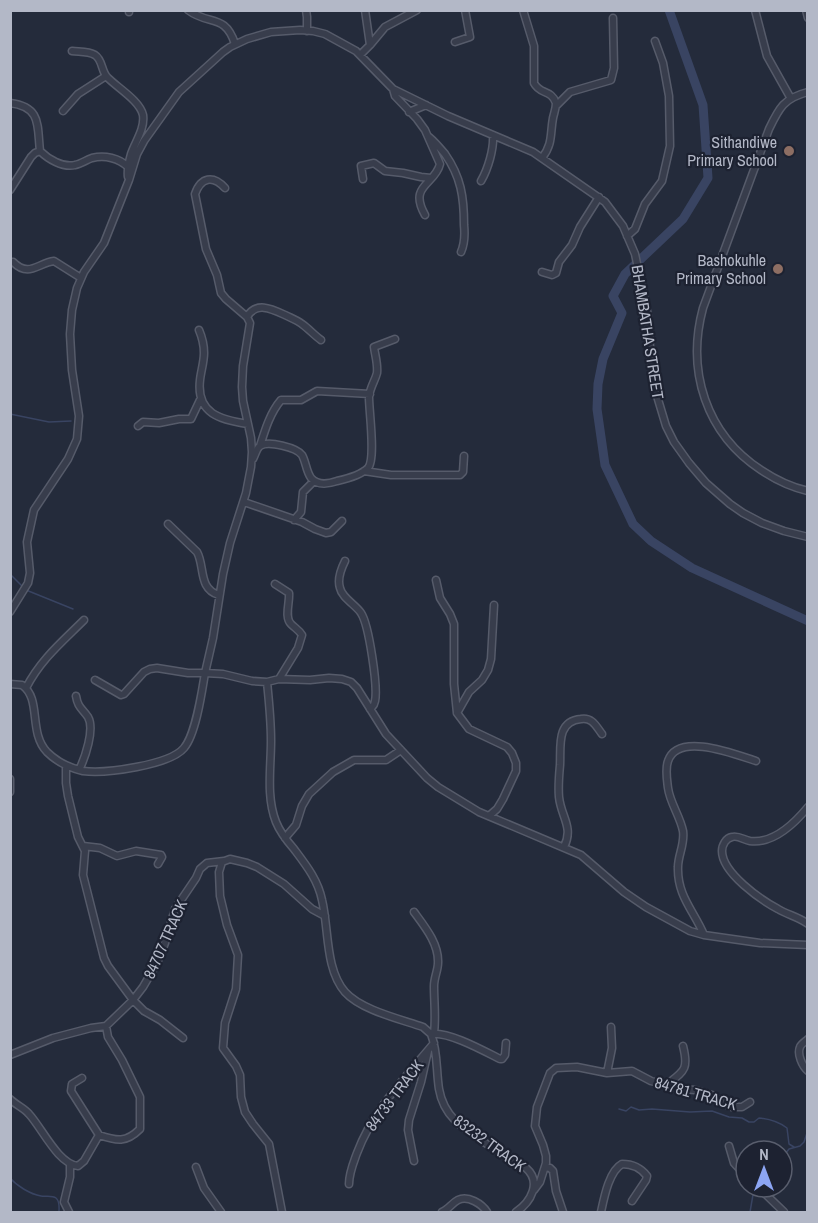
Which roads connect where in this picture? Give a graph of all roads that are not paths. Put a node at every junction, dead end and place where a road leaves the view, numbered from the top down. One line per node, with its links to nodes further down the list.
1 (188, 10): 14 (street)
2 (306, 10): 11 (street)
3 (364, 10): 15 (street)
4 (417, 10): 15 (street)
5 (465, 10): 13 (street)
6 (524, 10): 24 (street)
7 (755, 10): 21 (street)
8 (806, 10): 10 (street)
9 (613, 18): 24 (street)
10 (807, 18)
11 (306, 31): 14 (street); 17 (street)
12 (655, 41): 40 (street)
13 (455, 42)
14 (235, 44): 34 (street)
15 (370, 45): 17 (street)
16 (72, 51): 18 (street)
17 (360, 55): 19 (street)
18 (106, 76): 25 (street); 31 (street)
19 (393, 89): 23 (street, BHAMBATHA STREET); 26 (street)
20 (807, 92): 21 (street)
21 (790, 97): 58 (street)
22 (11, 102): 29 (street)
23 (426, 105): 26 (street); 27 (street, BHAMBATHA STREET)
24 (556, 106): 30 (street)
25 (63, 111)
26 (409, 112): 28 (street)
27 (493, 135): 30 (street, BHAMBATHA STREET); 35 (street)
28 (428, 137): 32 (street); 41 (street)
29 (40, 151): 31 (street); 37 (street)
30 (542, 158): 38 (street, BHAMBATHA STREET)
31 (128, 167): 34 (street)
32 (431, 178): 33 (street); 39 (street)
33 (363, 179)
34 (129, 180): 44 (street)
35 (481, 181)
36 (225, 188): 45 (street)
37 (10, 190)
38 (599, 197): 40 (street, BHAMBATHA STREET); 43 (street)
39 (425, 215)
40 (626, 234): 63 (street, BHAMBATHA STREET)
41 (461, 252)
42 (13, 262): 44 (street)
43 (542, 272)
44 (81, 278): 69 (street)
45 (248, 317): 48 (street); 51 (street)
46 (199, 330): 50 (street)
47 (395, 339): 49 (street)
48 (321, 340)
49 (370, 394): 53 (street); 56 (street)
50 (200, 400): 51 (street); 52 (street)
51 (248, 424): 55 (street)
52 (138, 426)
53 (260, 446): 55 (street); 57 (street)
54 (464, 456): 56 (street)
55 (252, 459): 59 (street)
56 (364, 471): 57 (street)
57 (313, 482): 60 (street)
58 (807, 491)
59 (244, 502): 60 (street); 67 (street)
60 (294, 520): 61 (street)
61 (342, 521)
62 (168, 524): 67 (street)
63 (807, 537)
64 (345, 561): 78 (street)
65 (436, 580): 79 (street)
66 (275, 584): 72 (street)
67 (219, 595): 71 (street)
68 (494, 605): 79 (street)
69 (10, 612)
70 (84, 620): 76 (street)
71 (205, 673): 73 (street); 74 (street); 84 (street)
72 (279, 679): 74 (street); 78 (street)
73 (95, 680)
74 (267, 682): 89 (street)
75 (10, 684): 76 (street)
76 (26, 688): 83 (street)
77 (76, 696): 84 (street)
78 (370, 709): 81 (street)
79 (457, 712): 88 (street)
80 (602, 734): 91 (street)
81 (401, 750): 88 (street); 89 (street)
82 (756, 761): 97 (street)
83 (66, 766): 84 (street); 90 (street)
84 (79, 770)
85 (10, 779): 86 (street)
86 (10, 792)
87 (807, 807): 96 (street)
88 (489, 816): 91 (street)
89 (285, 838): 95 (street)
90 (83, 846): 93 (street); 99 (street)
91 (564, 847): 97 (street)
92 (223, 862): 95 (street); 99 (street, 84707 TRACK); 129 (street)
93 (158, 864)
94 (414, 912): 102 (street, 83232 TRACK)
95 (325, 916): 102 (street)
96 (807, 924)
97 (704, 935): 98 (street)
98 (807, 945)
99 (133, 1000): 100 (street, 84707 TRACK); 103 (street)
100 (106, 1026): 109 (street); 116 (street)
101 (612, 1027): 111 (street)
102 (432, 1034): 105 (street); 106 (street, 83232 TRACK)
103 (183, 1038)
104 (807, 1039): 110 (street)
105 (506, 1042)
106 (434, 1043): 108 (street, 84733 TRACK); 124 (street, 83232 TRACK)
107 (682, 1046): 113 (street)
108 (428, 1050): 118 (street); 123 (street, 84733 TRACK)
109 (10, 1055)
110 (807, 1071)
111 (607, 1073): 113 (street, 84781 TRACK); 122 (street, 84781 TRACK)
112 (82, 1078): 116 (street)
113 (666, 1085): 115 (street, 84781 TRACK)
114 (10, 1099): 120 (street)
115 (750, 1102)
116 (99, 1135): 120 (street)
117 (729, 1146): 119 (street)
118 (414, 1161)
119 (734, 1163)
120 (70, 1164): 127 (street)
121 (196, 1167): 128 (street)
122 (545, 1167): 124 (street); 133 (street)
123 (349, 1184)
124 (534, 1190): 132 (street, 83232 TRACK)
125 (770, 1199): 135 (street)
126 (632, 1201): 134 (street)
127 (69, 1212)
128 (221, 1212)
129 (282, 1212)
130 (442, 1212): 131 (street)
131 (487, 1212)
132 (516, 1212)
133 (563, 1212)
134 (601, 1212)
135 (784, 1212)

